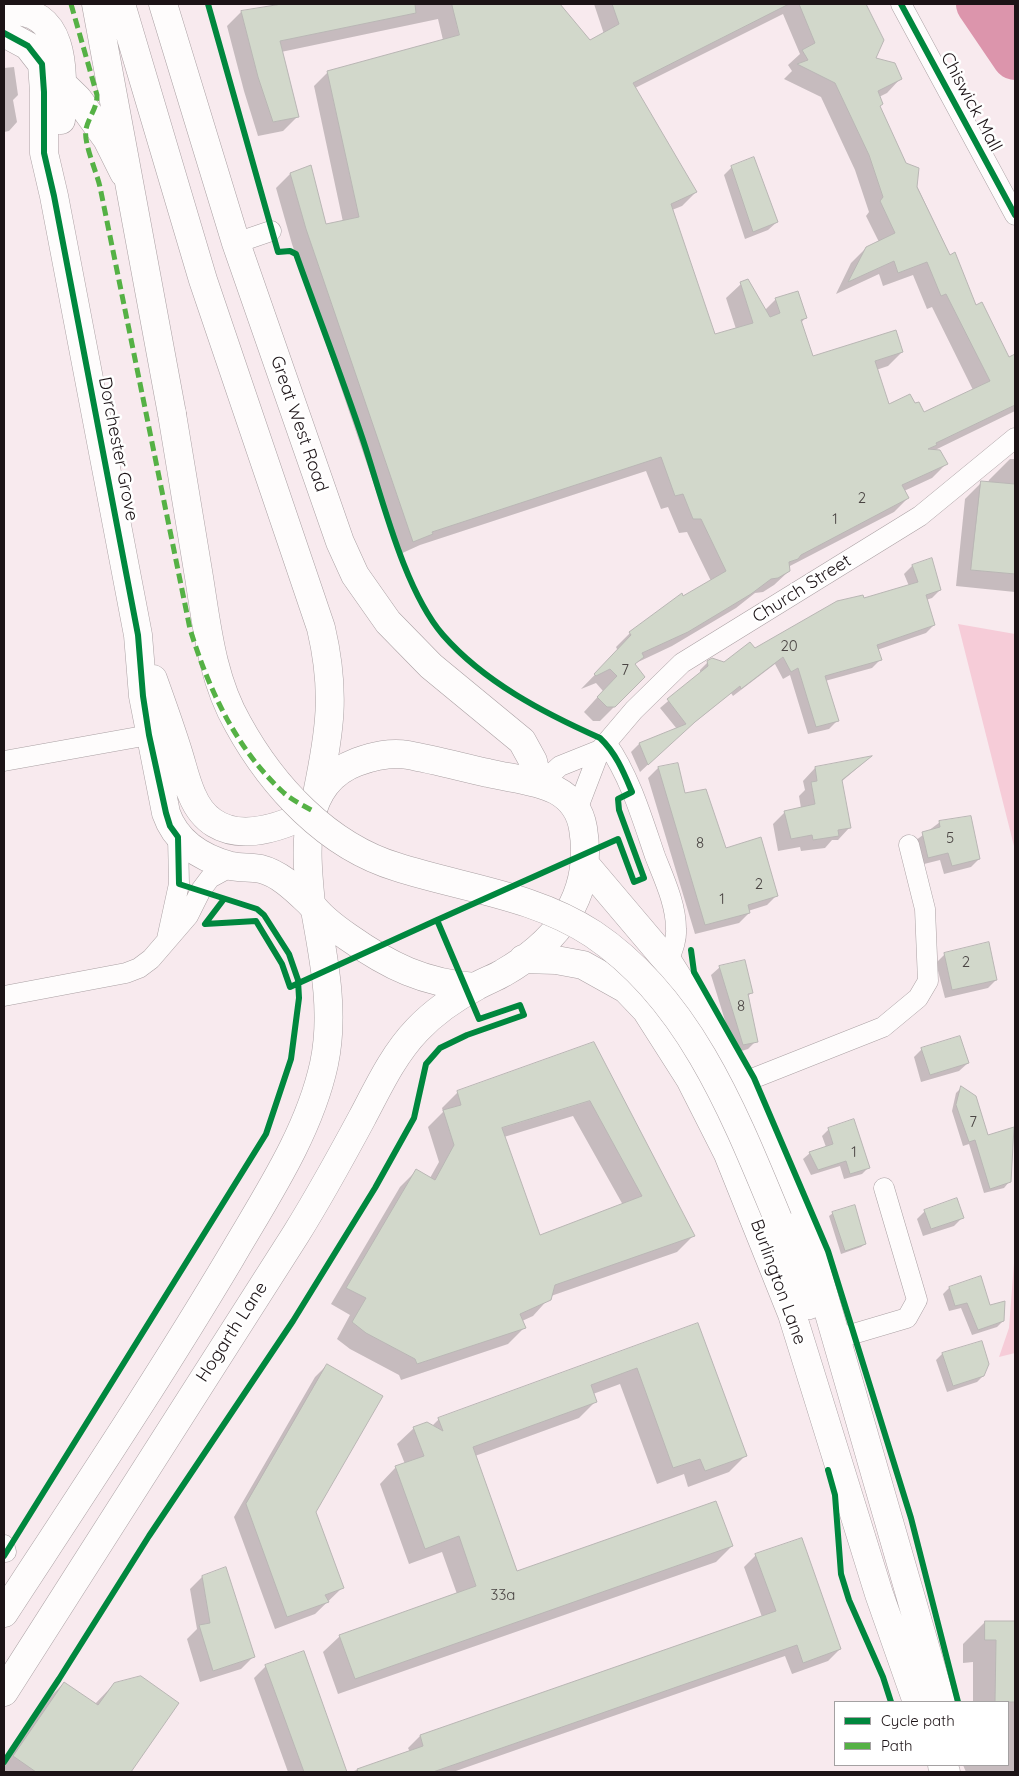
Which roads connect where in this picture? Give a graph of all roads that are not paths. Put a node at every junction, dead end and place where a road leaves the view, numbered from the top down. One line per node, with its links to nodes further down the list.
1 (96, 4): 9 (main road)
2 (120, 4): 20 (main road)
3 (163, 4): 13 (main road, Great West Road)
4 (901, 4): 11 (street, Chiswick Mall)
5 (4, 11): 8 (main road, Dorchester Grove)
6 (4, 33): 7 (main road)
7 (42, 64): 8 (main road); 10 (main road, Dorchester Grove)
8 (63, 84): 9 (main road); 10 (main road, Dorchester Grove)
9 (128, 184): 36 (main road, bridge)
10 (54, 196): 15 (main road, Dorchester Grove)
11 (1015, 215)
12 (271, 231): 13 (street)
13 (236, 243): 19 (main road, Great West Road)
14 (1015, 438): 17 (street, Church Street)
15 (138, 635): 16 (main road, Dorchester Grove); 20 (main road, Dorchester Grove)
16 (149, 735): 18 (street); 22 (main road, Dorchester Grove)
17 (603, 747): 19 (street, Church Street); 21 (street, Church Street); 29 (street)
18 (4, 761)
19 (539, 782): 20 (main road); 21 (main road)
20 (315, 804): 26 (main road)
21 (577, 810): 24 (main road, Hogarth Lane)
22 (178, 837): 25 (main road, Dorchester Grove); 27 (street)
23 (910, 845): 32 (street)
24 (585, 864): 28 (main road, Hogarth Lane); 29 (main road, Burlington Lane)
25 (232, 866): 26 (main road, Dorchester Grove); 27 (street)
26 (313, 907): 30 (main road, Dorchester Grove); 35 (main road)
27 (167, 939): 31 (street)
28 (523, 959): 30 (main road, Hogarth Lane); 36 (main road, Burlington Lane)
29 (668, 962): 32 (main road, Burlington Lane)
30 (475, 987): 37 (main road, Hogarth Lane)
31 (4, 996)
32 (739, 1084): 34 (main road, Burlington Lane)
33 (884, 1188): 34 (street)
34 (836, 1339): 39 (main road, Burlington Lane)
35 (4, 1613)
36 (897, 1644): 38 (main road, Burlington Lane)
37 (4, 1692)
38 (917, 1701)
39 (941, 1701)

